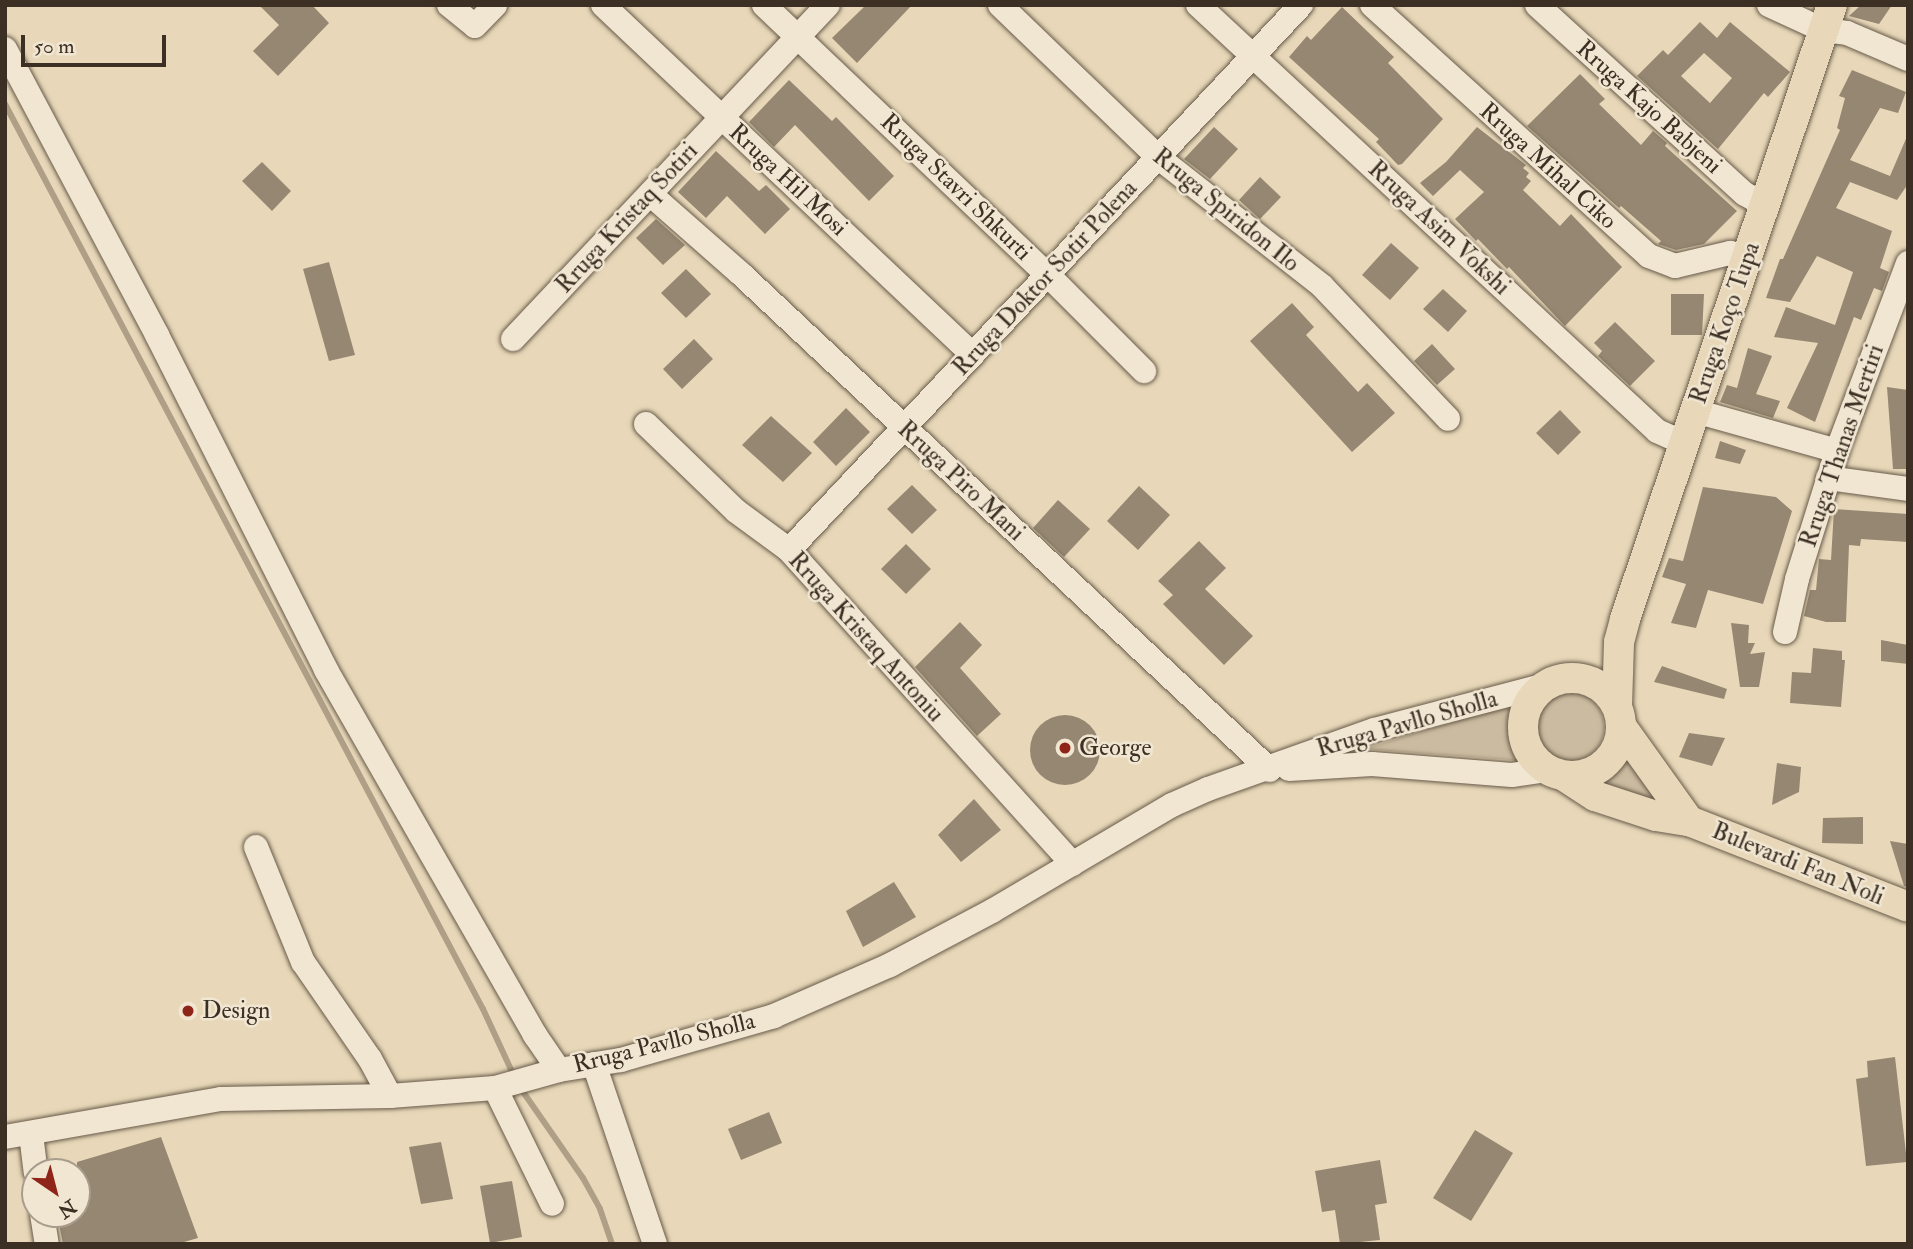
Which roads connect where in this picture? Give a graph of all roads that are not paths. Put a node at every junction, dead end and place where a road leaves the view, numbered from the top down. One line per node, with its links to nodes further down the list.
1 (449, 5): 2 (street)
2 (495, 5)
3 (603, 5): 17 (street, Rruga Hil Mosi)
4 (764, 5): 13 (street, Rruga Stavri Shkurti)
5 (828, 5): 13 (street, Rruga Kristaq Sotiri)
6 (1000, 5): 18 (street, Rruga Spiridon Ilo)
7 (1198, 5): 15 (street, Rruga Asim Vokshi)
8 (1301, 5): 15 (street, Rruga Doktor Sotir Polena)
9 (1372, 5): 21 (street, Rruga Mihal Ciko)
10 (1537, 5): 20 (street, Rruga Kajo Babjeni)
11 (1769, 5): 12 (street)
12 (1827, 18): 16 (street); 20 (main road, Rruga Koço Tupa)
13 (798, 36): 17 (street, Rruga Kristaq Sotiri); 23 (street, Rruga Stavri Shkurti)
14 (5, 49): 47 (street)
15 (1253, 55): 18 (street, Rruga Doktor Sotir Polena); 31 (street, Rruga Asim Vokshi)
16 (1908, 59)
17 (722, 118): 19 (street, Rruga Kristaq Sotiri); 25 (street, Rruga Hil Mosi)
18 (1158, 158): 23 (street, Rruga Doktor Sotir Polena); 28 (street, Rruga Spiridon Ilo)
19 (650, 194): 24 (street, Rruga Kristaq Sotiri); 30 (street, Rruga Piro Mani)
20 (1765, 205): 21 (main road, Rruga Koço Tupa)
21 (1747, 257): 27 (main road, Rruga Koço Tupa)
22 (1908, 263): 32 (street, Rruga Thanas Mertiri)
23 (1048, 275): 25 (street, Rruga Doktor Sotir Polena); 26 (street, Rruga Stavri Shkurti)
24 (513, 339)
25 (973, 355): 30 (street, Rruga Doktor Sotir Polena)
26 (1144, 371)
27 (1695, 411): 31 (main road, Rruga Koço Tupa); 32 (street)
28 (1448, 419)
29 (646, 424): 35 (street, Rruga Kristaq Antoniu)
30 (904, 428): 35 (street, Rruga Doktor Sotir Polena); 40 (street, Rruga Piro Mani)
31 (1684, 443): 37 (main road, Rruga Koço Tupa)
32 (1837, 451): 33 (street, Rruga Thanas Mertiri)
33 (1828, 478): 34 (street); 36 (street, Rruga Thanas Mertiri)
34 (1908, 489)
35 (789, 550): 44 (street, Rruga Kristaq Antoniu)
36 (1785, 632)
37 (1619, 642): 38 (main road); 39 (main road, Rruga Koço Tupa)
38 (1559, 681): 39 (main road); 40 (street, Rruga Pavllo Sholla); 41 (main road)
39 (1619, 716): 41 (main road); 42 (main road, Bulevardi Fan Noli)
40 (1270, 769): 41 (street, Rruga Pavllo Sholla); 44 (street, Rruga Pavllo Sholla)
41 (1556, 773): 42 (main road, Bulevardi Fan Noli)
42 (1689, 821): 45 (main road, Bulevardi Fan Noli)
43 (256, 848): 49 (street)
44 (1073, 864): 46 (street, Rruga Pavllo Sholla)
45 (1908, 908)
46 (594, 1064): 47 (street, Rruga Pavllo Sholla); 54 (street)
47 (547, 1073): 48 (street, Rruga Pavllo Sholla)
48 (495, 1088): 49 (street, Rruga Pavllo Sholla); 53 (street)
49 (390, 1096): 50 (street, Rruga Pavllo Sholla)
50 (31, 1134): 51 (street, Rruga Pavllo Sholla); 52 (street)
51 (5, 1137)
52 (34, 1158)
53 (552, 1204)
54 (655, 1244)

